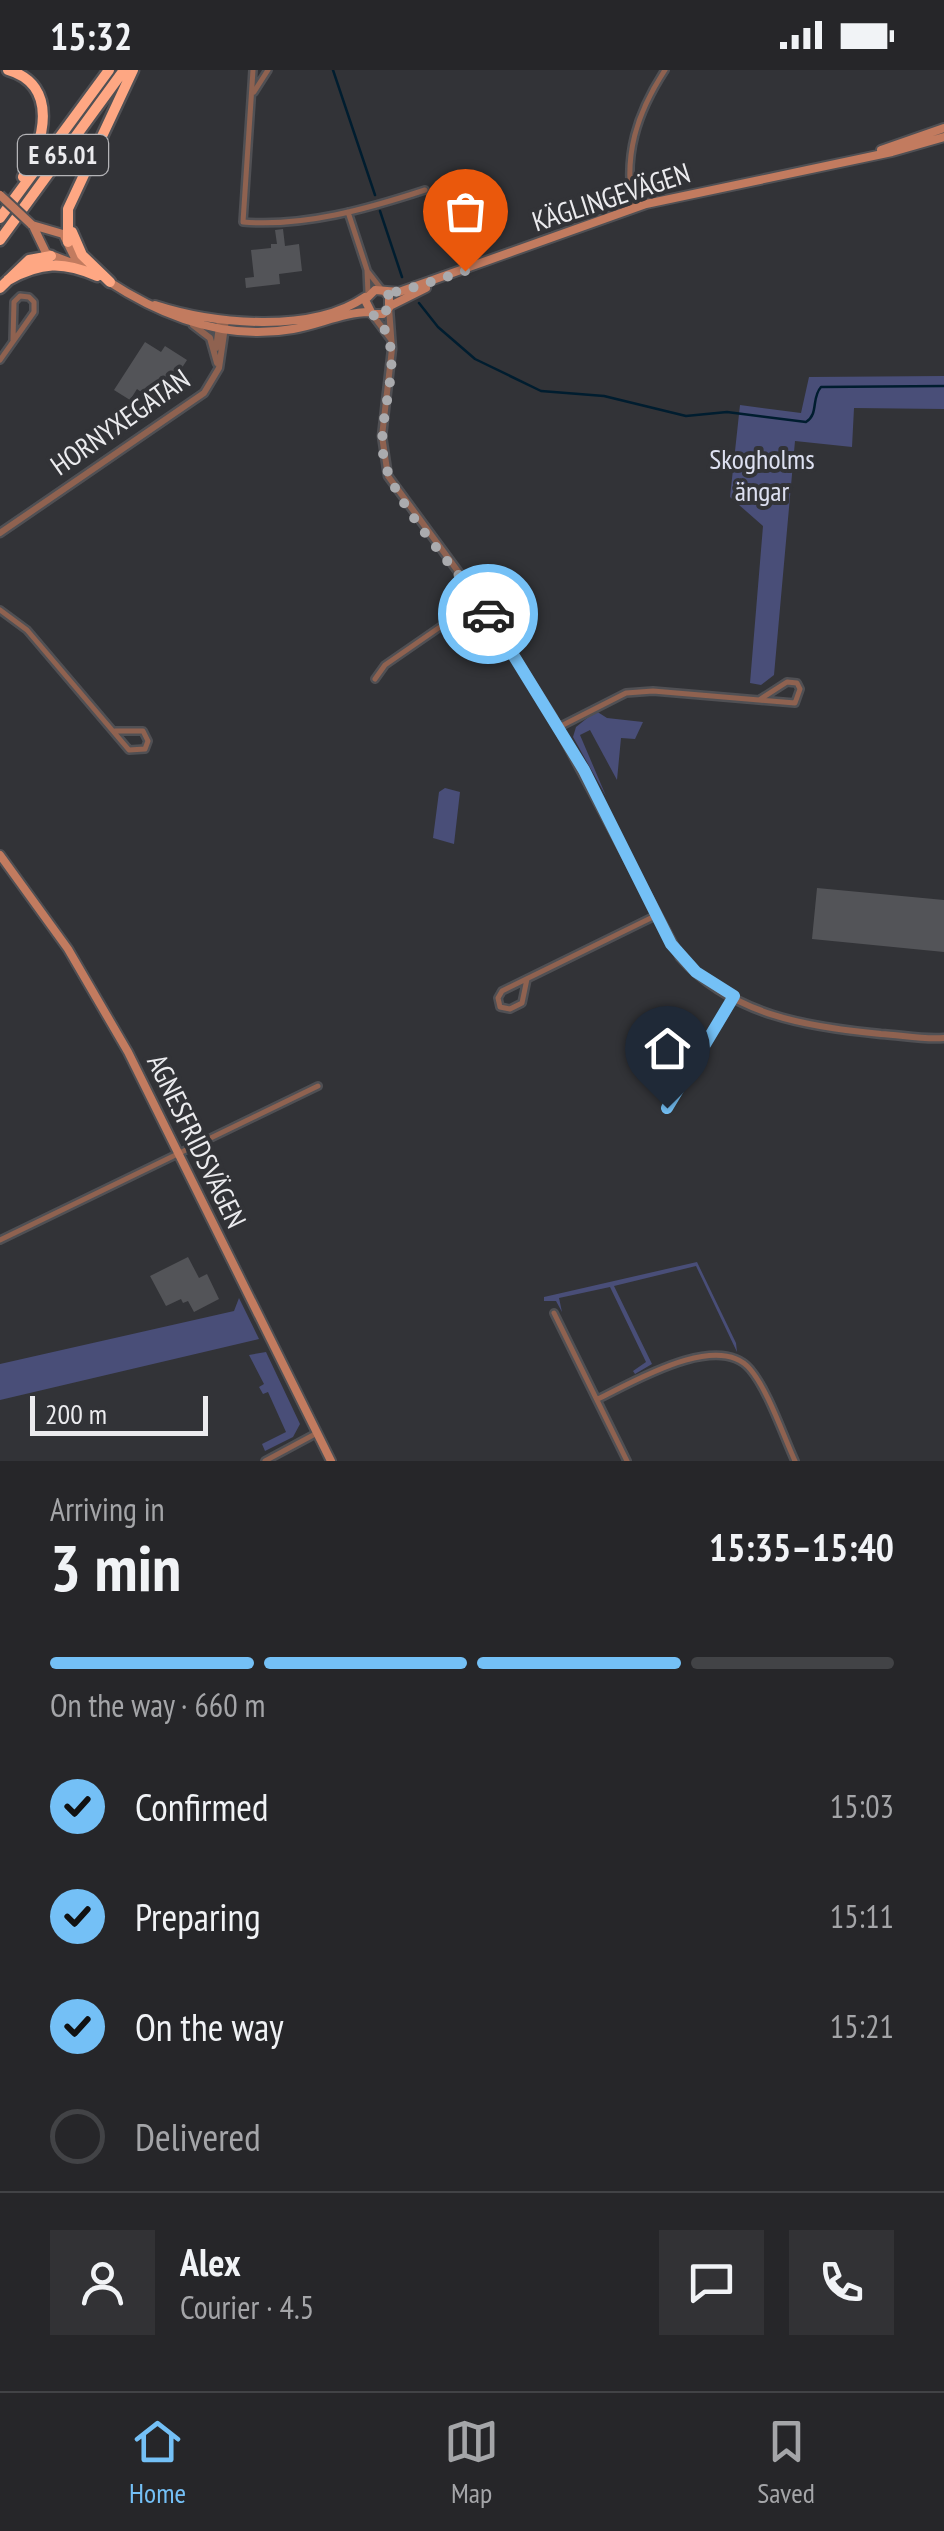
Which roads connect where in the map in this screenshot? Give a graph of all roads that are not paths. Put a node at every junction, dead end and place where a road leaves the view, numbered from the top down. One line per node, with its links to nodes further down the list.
1 (8, 70): 17 (highway)
2 (109, 70): 17 (highway, E 65.01)
3 (124, 70): 19 (highway, E 65.01)
4 (133, 70): 12 (highway)
5 (253, 70): 8 (street)
6 (268, 70): 8 (street)
7 (666, 70): 15 (street)
8 (250, 100): 16 (street)
9 (944, 128): 11 (main road, KÄGLINGEVÄGEN)
10 (944, 136): 11 (main road, KÄGLINGEVÄGEN)
11 (834, 164): 15 (main road, KÄGLINGEVÄGEN)
12 (78, 187): 20 (highway); 25 (highway)
13 (426, 190): 16 (street)
14 (0, 195): 18 (main road, bridge)
15 (633, 208): 24 (main road, KÄGLINGEVÄGEN)
16 (348, 212): 23 (street)
17 (0, 214)
18 (32, 225): 20 (main road); 21 (main road)
19 (0, 240)
20 (68, 242): 21 (main road); 22 (main road)
21 (52, 256): 22 (main road); 26 (highway)
22 (91, 270): 25 (main road)
23 (367, 270): 27 (street); 28 (street)
24 (465, 271): 27 (main road, KÄGLINGEVÄGEN); 30 (main road, KÄGLINGEVÄGEN)
25 (110, 282): 26 (highway); 29 (main road)
26 (4, 284)
27 (383, 290): 28 (main road); 30 (main road)
28 (367, 295): 31 (main road); 33 (main road)
29 (137, 299): 32 (main road); 33 (main road)
30 (390, 307): 31 (main road); 35 (street)
31 (371, 313): 33 (main road); 35 (street)
32 (182, 320): 33 (main road); 36 (street)
33 (222, 324): 36 (street, HORNYXEGATAN); 38 (street, HORNYXEGATAN)
34 (13, 340): 34 (street); 37 (street)
35 (392, 350): 40 (street)
36 (215, 352): 38 (street, HORNYXEGATAN)
37 (0, 360)
38 (216, 376): 39 (street, HORNYXEGATAN)
39 (0, 533)
40 (479, 600): 42 (street); 45 (street)
41 (0, 610): 46 (street)
42 (375, 680)
43 (759, 700): 43 (street); 45 (street)
44 (152, 723): 47 (street)
45 (559, 728): 49 (street)
46 (115, 731): 47 (street); 47 (street)
47 (146, 733)
48 (0, 855): 55 (main road, AGNESFRIDSVÄGEN)
49 (657, 915): 50 (street); 51 (street)
50 (527, 979): 50 (street)
51 (734, 996): 52 (street); 54 (street)
52 (942, 1039)
53 (318, 1086): 55 (street)
54 (667, 1108)
55 (178, 1152): 56 (street); 59 (main road, AGNESFRIDSVÄGEN)
56 (0, 1240)
57 (554, 1313): 58 (street)
58 (598, 1400): 62 (street); 63 (street)
59 (317, 1433): 60 (street); 61 (main road, AGNESFRIDSVÄGEN)
60 (265, 1461)
61 (331, 1461)
62 (627, 1461)
63 (795, 1461)

